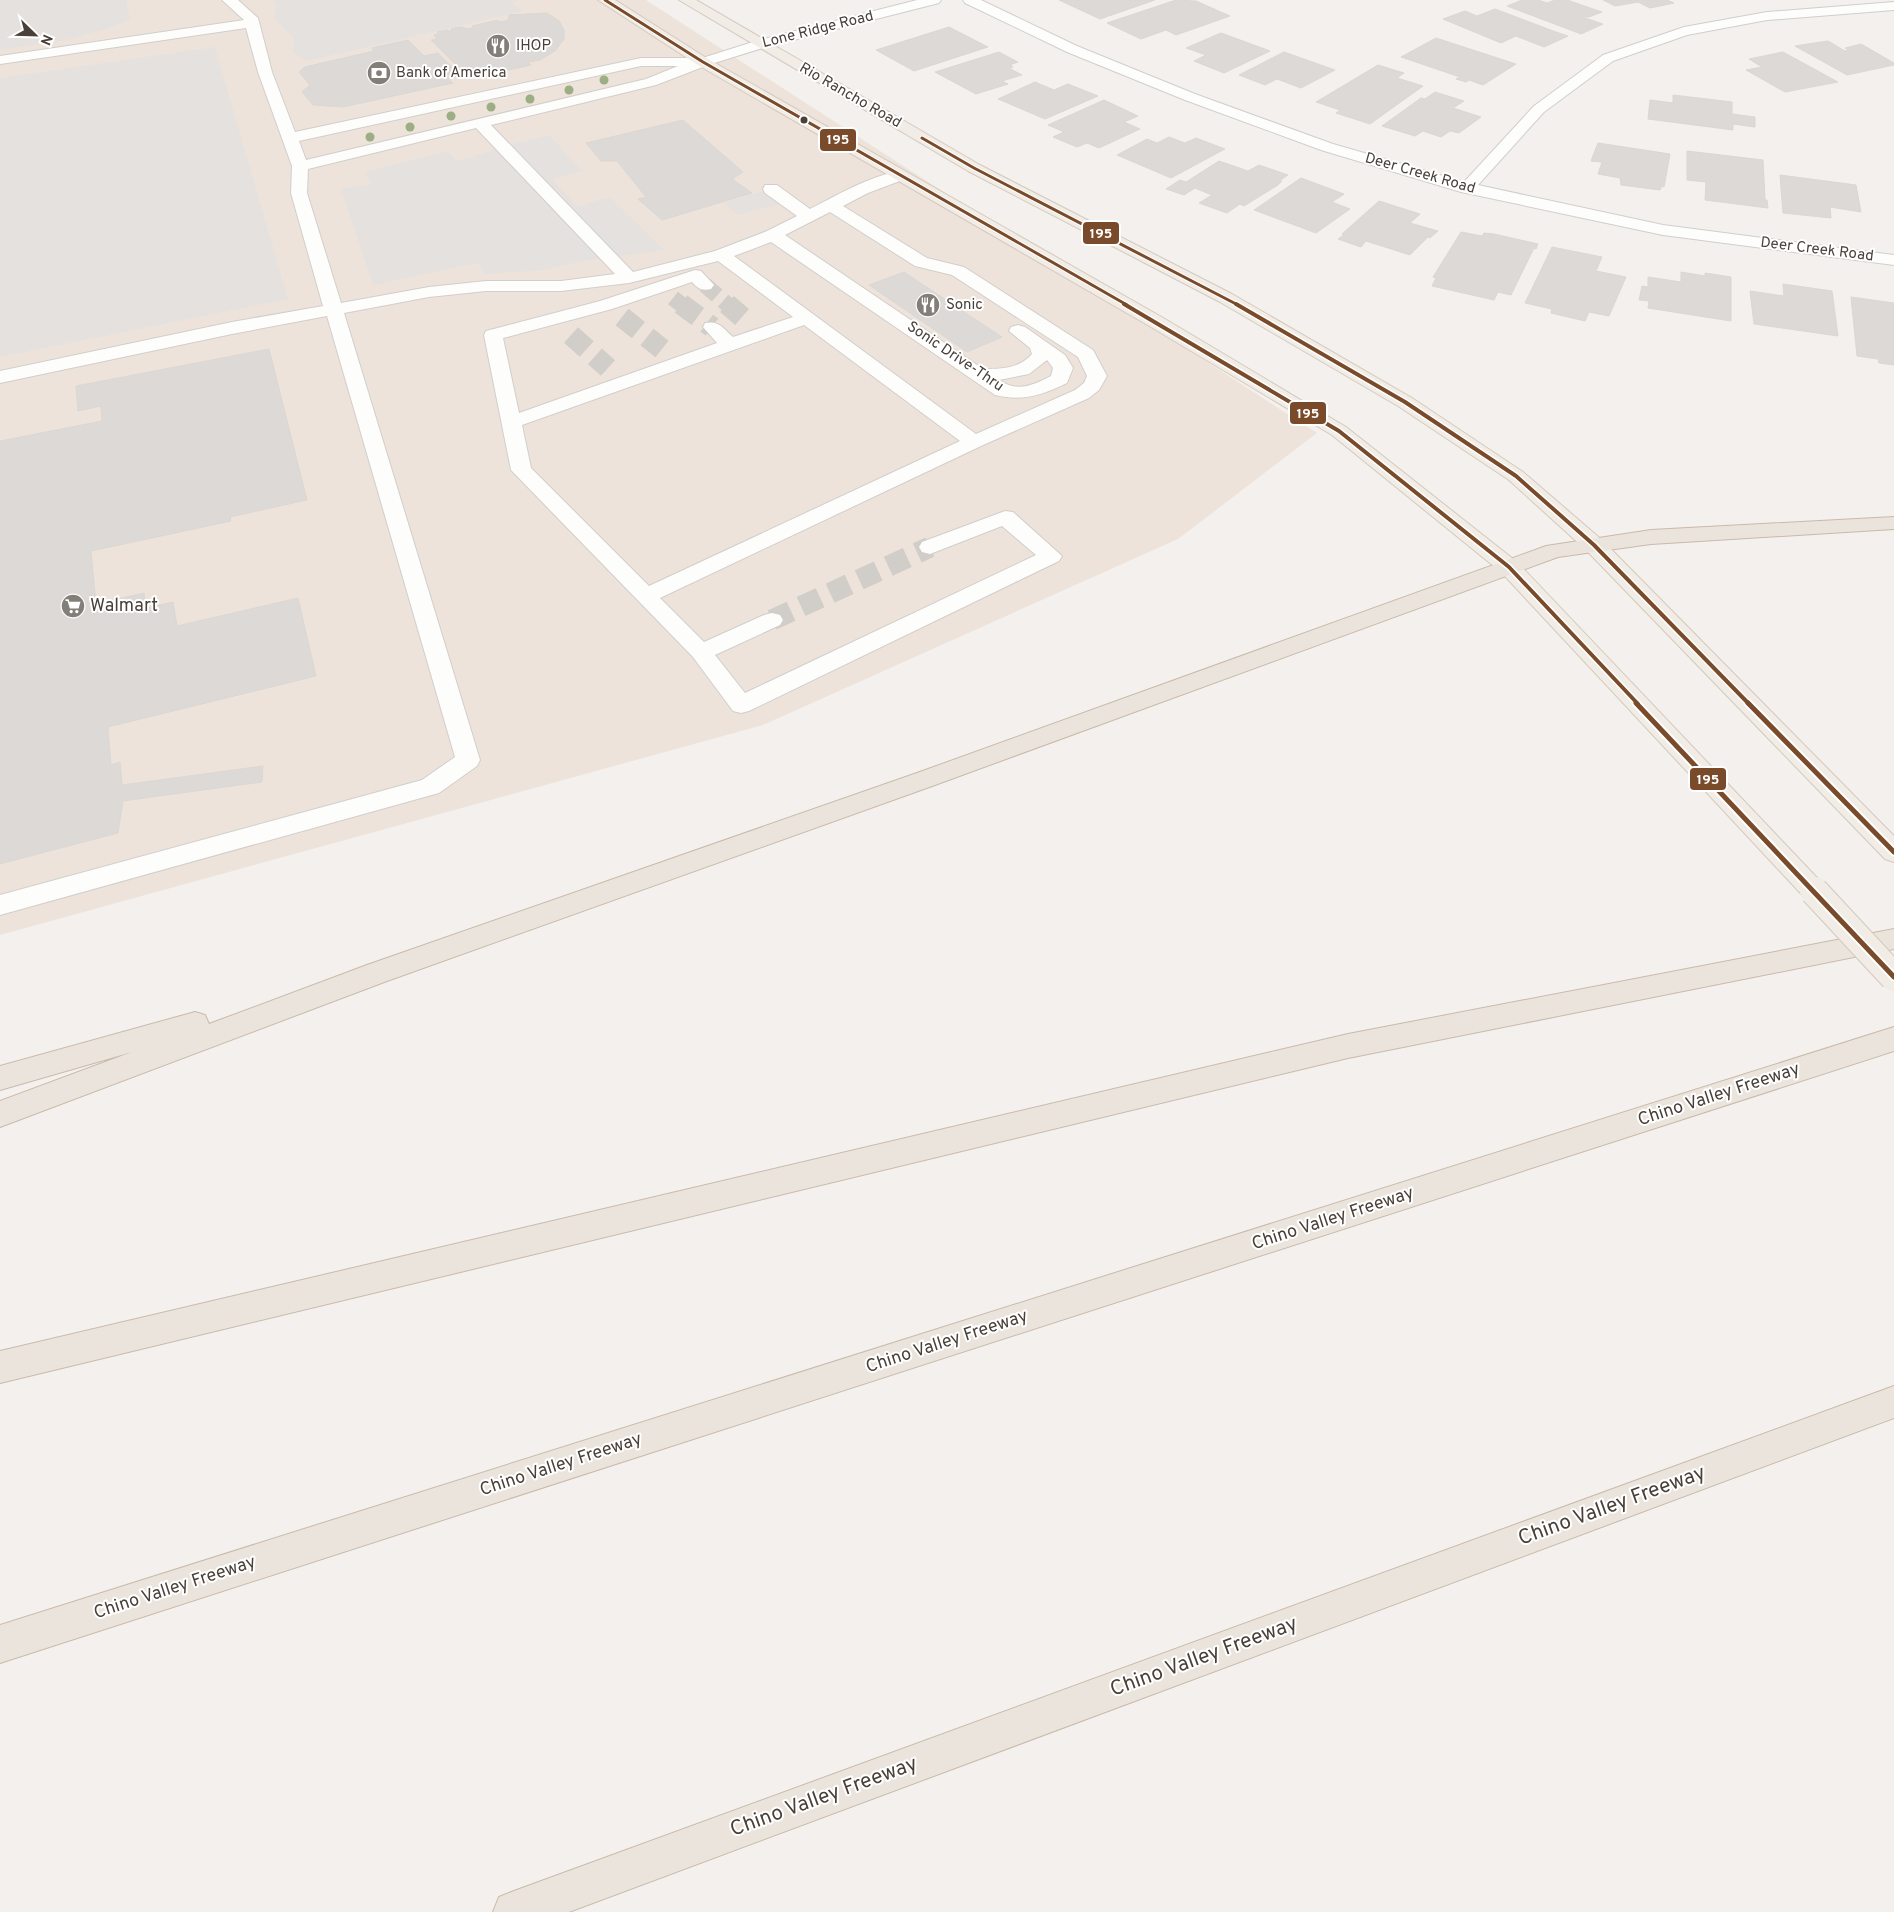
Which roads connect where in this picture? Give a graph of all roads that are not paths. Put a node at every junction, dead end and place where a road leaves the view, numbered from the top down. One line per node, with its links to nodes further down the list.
1 (229, 0): 7 (street)
2 (605, 0): 10 (main road)
3 (686, 0): 8 (main road, Rio Rancho Road)
4 (934, 0): 8 (street, Lone Ridge Road)
5 (970, 0): 15 (street, Deer Creek Road)
6 (1894, 6): 15 (street)
7 (252, 23): 9 (street); 12 (street)
8 (761, 44): 10 (street, Lone Ridge Road); 45 (main road, Rio Rancho Road)
9 (0, 60)
10 (703, 62): 11 (street); 12 (street); 14 (main road)
11 (481, 124): 13 (street); 23 (street)
12 (290, 138): 13 (street)
13 (300, 166): 28 (street)
14 (899, 176): 17 (street); 47 (main road)
15 (1467, 188): 21 (street, Deer Creek Road)
16 (771, 189): 18 (street)
17 (830, 205): 18 (street); 22 (street)
18 (809, 216): 19 (street)
19 (773, 235): 20 (street); 39 (street, Sonic Drive-Thru)
20 (722, 255): 23 (street); 30 (street)
21 (1894, 260)
22 (921, 262): 35 (street, Sonic Drive-Thru); 43 (street)
23 (629, 278): 28 (street)
24 (705, 285): 25 (street)
25 (658, 287): 26 (street); 27 (street)
26 (673, 298)
27 (606, 305): 29 (street); 31 (street)
28 (333, 308): 40 (street); 52 (street)
29 (622, 317)
30 (806, 318): 34 (street); 43 (street)
31 (555, 319): 33 (street); 42 (street)
32 (712, 327): 34 (street)
33 (571, 335)
34 (730, 345): 37 (street)
35 (1039, 346): 39 (street); 39 (street, Sonic Drive-Thru)
36 (662, 348): 37 (street)
37 (681, 362): 41 (street)
38 (608, 368): 41 (street)
39 (980, 375)
40 (0, 377)
41 (625, 382): 42 (street)
42 (511, 422): 48 (street)
43 (974, 442): 48 (street)
44 (1894, 523): 45 (highway)
45 (1594, 545): 47 (highway); 51 (main road, Rio Rancho Road)
46 (930, 547): 50 (street)
47 (1510, 567): 54 (highway); 55 (main road, bridge)
48 (646, 596): 50 (street)
49 (772, 620): 50 (street)
50 (701, 652)
51 (1894, 852)
52 (0, 905)
53 (1894, 939): 59 (highway)
54 (377, 973): 57 (highway); 58 (highway)
55 (1894, 977)
56 (1894, 1039): 61 (highway, Chino Valley Freeway)
57 (0, 1078)
58 (0, 1114)
59 (0, 1367)
60 (1894, 1402): 62 (highway, Chino Valley Freeway)
61 (0, 1644)
62 (514, 1912)

